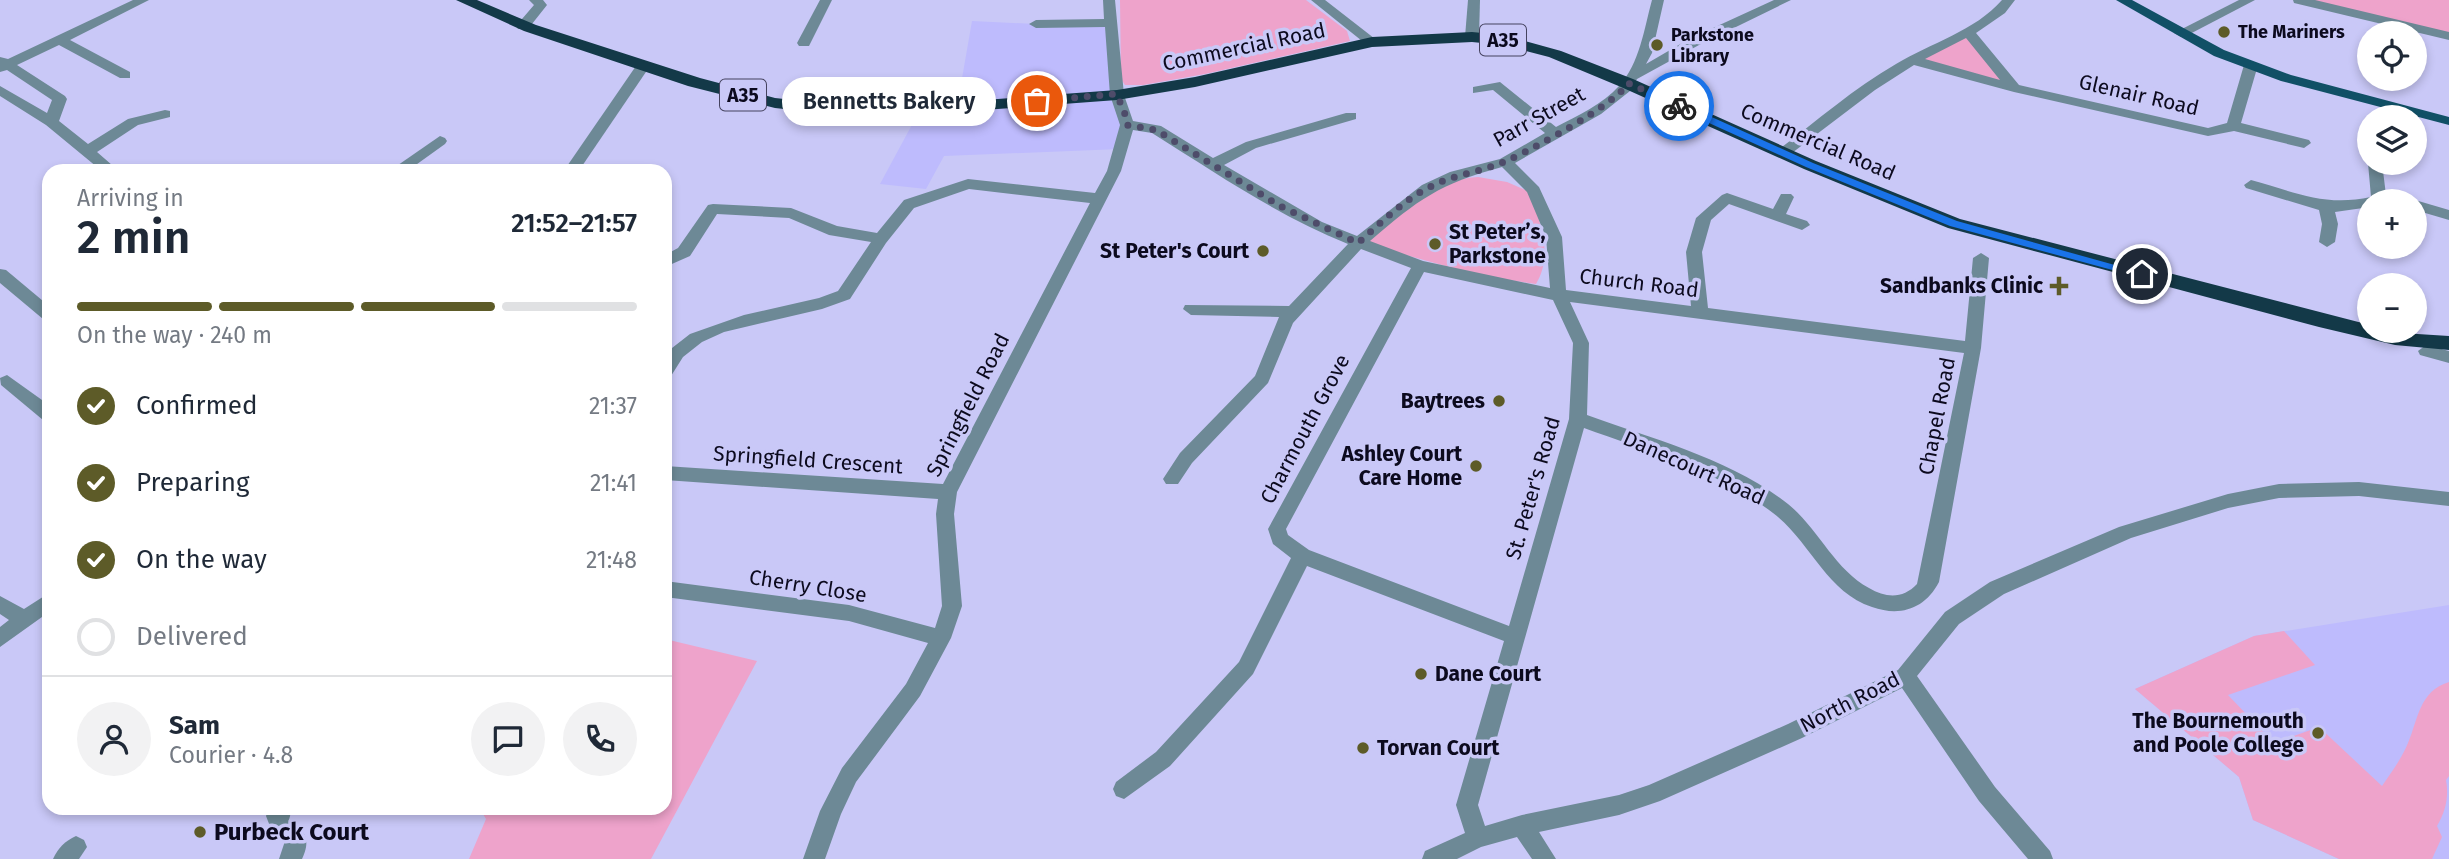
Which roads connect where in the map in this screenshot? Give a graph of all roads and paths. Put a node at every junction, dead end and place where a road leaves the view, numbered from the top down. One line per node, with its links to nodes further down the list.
1 (143, 0): 22 (street)
2 (464, 0): 17 (highway, A35)
3 (535, 0): 17 (street)
4 (826, 0): 24 (street)
5 (1109, 0): 15 (street)
6 (1317, 0): 23 (street)
7 (1642, 0): 13 (street)
8 (1785, 0): 26 (street)
9 (2009, 0): 18 (street)
10 (2122, 0): 19 (main road)
11 (2249, 0): 19 (street)
12 (2299, 0): 20 (street)
13 (1658, 1): 25 (street)
14 (1474, 3): 21 (street)
15 (1111, 23): 16 (street); 38 (street)
16 (1036, 24)
17 (523, 26): 30 (highway, A35)
18 (1967, 31): 28 (street); 35 (street)
19 (2181, 33): 29 (main road)
20 (2449, 36)
21 (1472, 37): 23 (highway, Commercial Road / A35); 33 (highway, Commercial Road / A35)
22 (61, 40): 27 (street); 32 (street)
23 (1372, 42): 38 (highway, Commercial Road / A35)
24 (804, 43)
25 (1645, 53): 26 (street); 33 (street)
26 (1664, 60): 33 (street)
27 (3, 64): 41 (street)
28 (1906, 64): 35 (street, Glenair Road); 49 (street)
29 (2251, 65): 42 (main road); 44 (street)
30 (643, 66): 38 (highway, A35); 53 (street)
31 (1497, 68): 34 (street)
32 (125, 75)
33 (1631, 79): 45 (street, Parr Street); 49 (highway, Commercial Road / A35)
34 (1495, 85): 37 (street); 45 (street)
35 (2014, 88): 44 (street, Glenair Road)
36 (0, 90): 41 (street)
37 (1478, 90)
38 (1116, 94): 43 (street)
39 (165, 114): 48 (street)
40 (1351, 116): 54 (street)
41 (51, 122): 48 (street)
42 (2449, 124)
43 (1127, 125): 54 (street, Church Road); 57 (street, Springfield Road)
44 (2233, 126): 47 (street)
45 (1555, 134): 50 (street, Parr Street)
46 (440, 141): 52 (street)
47 (2304, 143)
48 (89, 150): 51 (street)
49 (1783, 153): 76 (highway, Commercial Road / A35)
50 (1505, 162): 66 (street, Parr Street); 71 (street, St. Peter's Road)
51 (104, 164)
52 (407, 164)
53 (576, 164)
54 (1213, 164): 66 (street, Church Road)
55 (2251, 185): 59 (street)
56 (1786, 197): 62 (street)
57 (1100, 199): 64 (street); 90 (street, Springfield Road)
58 (2357, 205): 59 (street)
59 (2326, 206): 65 (street)
60 (2427, 209): 61 (street)
61 (2449, 215)
62 (1777, 217): 63 (street); 75 (street)
63 (1802, 225)
64 (881, 239): 67 (street); 84 (street)
65 (2328, 242)
66 (1358, 243): 69 (street, Church Road); 74 (street, Parr Street)
67 (672, 258)
68 (1981, 258): 81 (street, Chapel Road)
69 (1420, 266): 71 (street, Church Road); 92 (street, Charmouth Grove)
70 (0, 274): 72 (street)
71 (1558, 294): 75 (street, Church Road); 87 (street, St. Peter's Road)
72 (42, 309)
73 (1191, 309): 74 (street)
74 (1293, 312): 89 (street, Parr Street)
75 (1700, 312): 81 (street, Church Road)
76 (2357, 328)
77 (2449, 332): 78 (highway, Commercial Road / A35)
78 (2427, 333)
79 (2427, 341): 80 (highway, Commercial Road / A35)
80 (2449, 343)
81 (1973, 348): 93 (street, Chapel Road)
82 (2426, 351): 83 (street)
83 (2449, 357)
84 (672, 360)
85 (7, 381): 86 (street)
86 (42, 409)
87 (1578, 419): 93 (street, Danecourt Road); 98 (street, St. Peter's Road)
88 (672, 473): 90 (street, Springfield Crescent)
89 (1172, 479)
90 (948, 492): 100 (street, Springfield Road)
91 (2449, 499): 101 (street, North Road)
92 (1302, 556): 98 (street, Charmouth Grove); 102 (street)
93 (1928, 582)
94 (672, 590): 100 (street, Cherry Close)
95 (0, 604): 97 (street)
96 (42, 606): 97 (street)
97 (25, 619): 99 (street)
98 (1513, 636): 105 (street, St. Peter's Road)
99 (0, 638)
100 (941, 638): 107 (street, Springfield Road)
101 (1905, 676): 104 (street, North Road); 110 (street)
102 (1124, 789)
103 (278, 815): 106 (street)
104 (1522, 825): 105 (street, North Road); 109 (street)
105 (1478, 838): 108 (street, North Road)
106 (293, 852)
107 (814, 859)
108 (1433, 859)
109 (1545, 859)
110 (2042, 859)

